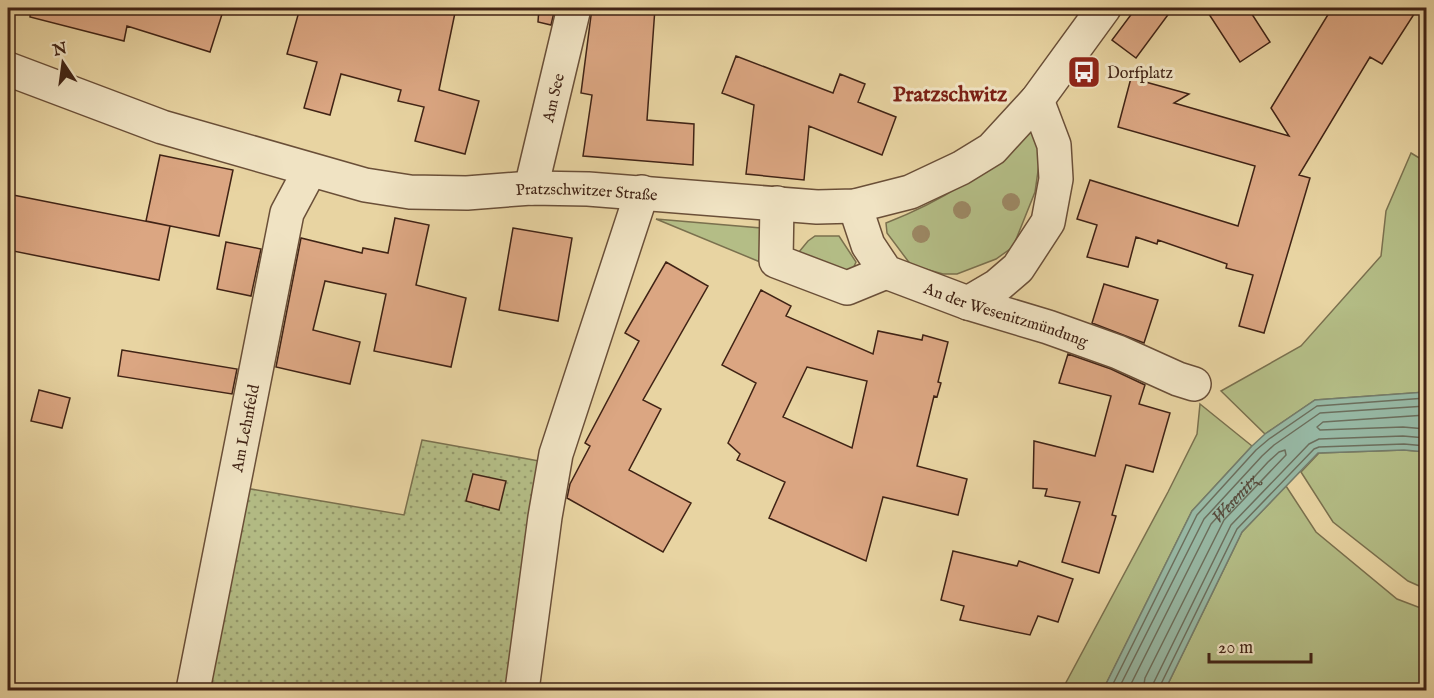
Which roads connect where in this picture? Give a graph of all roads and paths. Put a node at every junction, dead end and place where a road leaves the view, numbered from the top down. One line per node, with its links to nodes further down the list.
1 (574, 8): 6 (street, Am See)
2 (1098, 11): 4 (street, Pratzschwitzer Straße)
3 (8, 69): 5 (street, Pratzschwitzer Straße)
4 (1037, 100): 9 (street, Pratzschwitzer Straße); 11 (street)
5 (310, 170): 6 (street, Pratzschwitzer Straße); 13 (street, Am Lehnfeld)
6 (531, 188): 7 (street, Pratzschwitzer Straße)
7 (642, 192): 8 (street, Pratzschwitzer Straße); 14 (street)
8 (777, 203): 9 (street, Pratzschwitzer Straße); 10 (street)
9 (855, 206): 10 (street)
10 (886, 272): 11 (street, An der Wesenitzmündung)
11 (968, 303): 12 (street, An der Wesenitzmündung)
12 (1194, 384)
13 (193, 690)
14 (522, 690)

